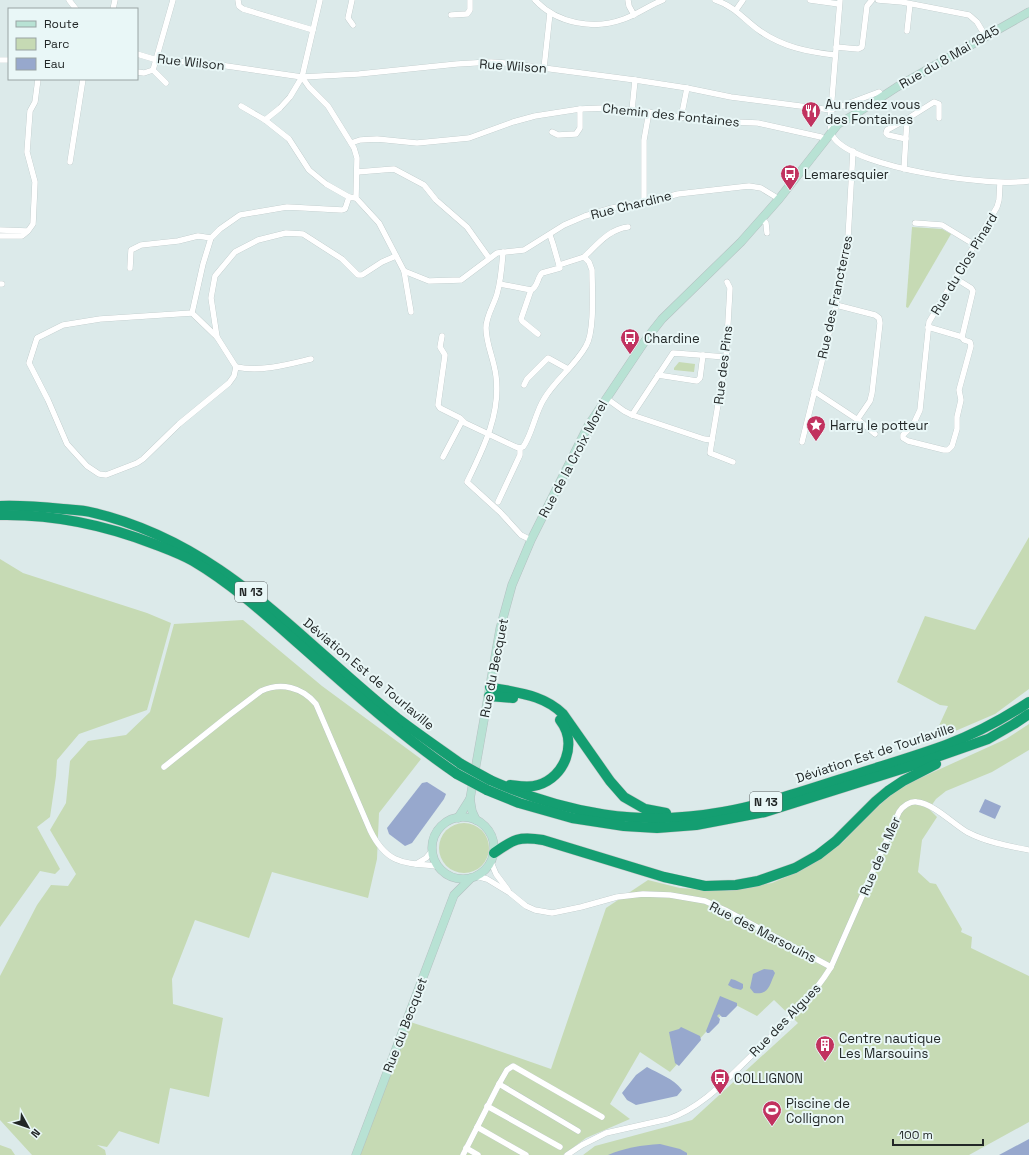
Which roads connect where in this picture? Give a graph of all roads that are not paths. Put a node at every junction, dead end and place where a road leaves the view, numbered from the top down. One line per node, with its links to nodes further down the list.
1 (69, 0): 17 (street)
2 (173, 0): 30 (street)
3 (238, 0): 24 (street)
4 (320, 0): 24 (street)
5 (352, 0): 23 (street)
6 (470, 0): 21 (street)
7 (535, 0): 19 (street)
8 (628, 0): 22 (street)
9 (663, 0): 22 (street)
10 (715, 0): 18 (street)
11 (743, 0): 18 (street)
12 (810, 0): 15 (street)
13 (872, 0): 27 (street)
14 (878, 0): 16 (street)
15 (839, 2): 27 (street)
16 (910, 4): 25 (street); 26 (street)
17 (75, 8)
18 (736, 10): 29 (street)
19 (550, 12): 22 (street); 31 (street)
20 (1029, 12): 26 (main road, Rue du 8 Mai 1945)
21 (451, 15)
22 (634, 16)
23 (353, 25)
24 (312, 30): 34 (street)
25 (907, 31)
26 (986, 36): 40 (main road, Rue du 8 Mai 1945)
27 (836, 47): 29 (street)
28 (138, 54): 30 (street, Rue Wilson)
29 (835, 55): 44 (street)
30 (157, 60): 32 (street); 34 (street, Rue Wilson)
31 (544, 68): 34 (street, Rue Wilson); 37 (street, Rue Wilson)
32 (153, 70): 33 (street); 38 (street)
33 (138, 72)
34 (302, 77): 49 (street); 54 (street)
35 (38, 80): 69 (street)
36 (83, 80): 56 (street)
37 (634, 80): 39 (street, Rue Wilson); 43 (street)
38 (166, 83)
39 (687, 88): 44 (street, Rue Wilson); 46 (street)
40 (882, 96): 44 (street, Rue Wilson); 50 (main road, Rue du 8 Mai 1945)
41 (241, 106): 49 (street)
42 (580, 109): 43 (street, Chemin des Fontaines); 51 (street); 54 (street, Chemin des Fontaines)
43 (632, 110): 45 (street, Chemin des Fontaines)
44 (831, 110): 50 (street)
45 (649, 112): 46 (street, Chemin des Fontaines); 64 (street)
46 (681, 118): 53 (street, Chemin des Fontaines)
47 (939, 118): 48 (street)
48 (907, 119): 52 (street); 52 (street)
49 (265, 120): 61 (street)
50 (832, 131): 53 (main road, Rue de la Croix Morel); 55 (street)
51 (552, 132)
52 (906, 139): 57 (street)
53 (825, 140): 63 (main road, Rue de la Croix Morel)
54 (351, 142): 58 (street)
55 (853, 151): 57 (street); 86 (street, Rue des Francterres)
56 (70, 162)
57 (904, 169): 60 (street)
58 (357, 172): 62 (street); 78 (street)
59 (1029, 181): 60 (street)
60 (1000, 183): 74 (street, Rue du Clos Pinard)
61 (348, 197): 62 (street); 73 (street)
62 (356, 198): 76 (street)
63 (779, 199): 64 (street, Rue Chardine); 65 (main road, Rue de la Croix Morel)
64 (644, 203): 71 (street, Rue Chardine)
65 (762, 218): 70 (street); 102 (main road, Rue de la Croix Morel)
66 (914, 223): 74 (street)
67 (628, 227): 77 (street)
68 (0, 230): 69 (street)
69 (28, 231): 72 (street)
70 (767, 233)
71 (550, 235): 75 (street, Rue Chardine); 79 (street)
72 (0, 236)
73 (212, 238): 80 (street); 88 (street)
74 (975, 245): 82 (street, Rue du Clos Pinard)
75 (503, 252): 78 (street, Rue Chardine); 84 (street)
76 (396, 256): 81 (street); 92 (street)
77 (584, 257): 79 (street); 98 (street)
78 (489, 258): 81 (street, Rue Chardine)
79 (559, 265): 85 (street)
80 (130, 268)
81 (404, 271): 87 (street)
82 (955, 278): 89 (street, Rue du Clos Pinard); 93 (street)
83 (727, 282): 95 (street, Rue des Pins)
84 (500, 284): 85 (street); 106 (street)
85 (531, 290): 90 (street)
86 (836, 305): 101 (street, Rue des Francterres); 105 (street)
87 (411, 312)
88 (192, 313): 92 (street); 97 (street)
89 (928, 327): 93 (street); 93 (street, Rue du Clos Pinard)
90 (538, 334)
91 (442, 336): 104 (street)
92 (217, 337): 97 (street)
93 (962, 337)
94 (703, 355): 95 (street); 99 (street); 99 (street)
95 (726, 357): 108 (street, Rue des Pins)
96 (311, 359): 97 (street)
97 (236, 367)
98 (568, 369): 100 (street); 110 (street)
99 (658, 375): 103 (street)
100 (524, 385)
101 (814, 392): 105 (street); 109 (street, Rue des Francterres)
102 (606, 398): 103 (street); 116 (main road, Rue de la Croix Morel)
103 (632, 415): 108 (street)
104 (462, 420): 106 (street); 111 (street)
105 (857, 420): 107 (street)
106 (489, 434): 110 (street); 116 (street)
107 (875, 434)
108 (712, 440): 112 (street)
109 (802, 442)
110 (520, 448): 113 (street)
111 (443, 457)
112 (733, 462)
113 (498, 502)
114 (0, 506): 122 (highway, Déviation Est de Tourlaville / N 13, bridge)
115 (0, 515): 122 (highway, Déviation Est de Tourlaville / N 13, bridge)
116 (531, 540): 117 (main road, Rue du Becquet)
117 (489, 691): 123 (highway); 124 (main road, Rue du Becquet); 125 (highway)
118 (1029, 702): 125 (highway, Déviation Est de Tourlaville / N 13)
119 (1029, 714): 120 (highway, Déviation Est de Tourlaville / N 13)
120 (988, 739): 122 (highway, Déviation Est de Tourlaville / N 13); 130 (highway)
121 (164, 766): 131 (street)
122 (489, 785): 123 (highway, Déviation Est de Tourlaville / N 13)
123 (501, 785): 125 (highway, Déviation Est de Tourlaville / N 13)
124 (470, 799): 126 (main road, Rue du Becquet); 127 (main road, Rue du Becquet)
125 (692, 816)
126 (458, 818): 127 (main road); 129 (main road)
127 (476, 820): 130 (main road)
128 (1029, 850): 137 (street, Rue de la Mer)
129 (432, 851): 131 (street); 132 (main road)
130 (492, 858): 134 (main road); 135 (street, Rue des Marsouins)
131 (415, 864): 132 (street)
132 (438, 866): 133 (main road)
133 (451, 876): 134 (main road); 136 (main road, Rue du Becquet)
134 (473, 877): 135 (street, Rue des Marsouins); 136 (main road, Rue du Becquet)
135 (510, 893): 137 (street, Rue des Marsouins)
136 (454, 895): 145 (main road, Rue du Becquet)
137 (831, 967): 149 (street, Rue des Algues)
138 (499, 1084): 139 (street); 140 (street); 142 (street)
139 (487, 1106): 141 (street); 144 (street)
140 (602, 1118)
141 (477, 1127): 143 (street); 148 (street)
142 (578, 1130)
143 (466, 1148): 146 (street); 147 (street)
144 (560, 1148)
145 (356, 1155)
146 (463, 1155)
147 (478, 1155)
148 (526, 1155)
149 (567, 1155)

